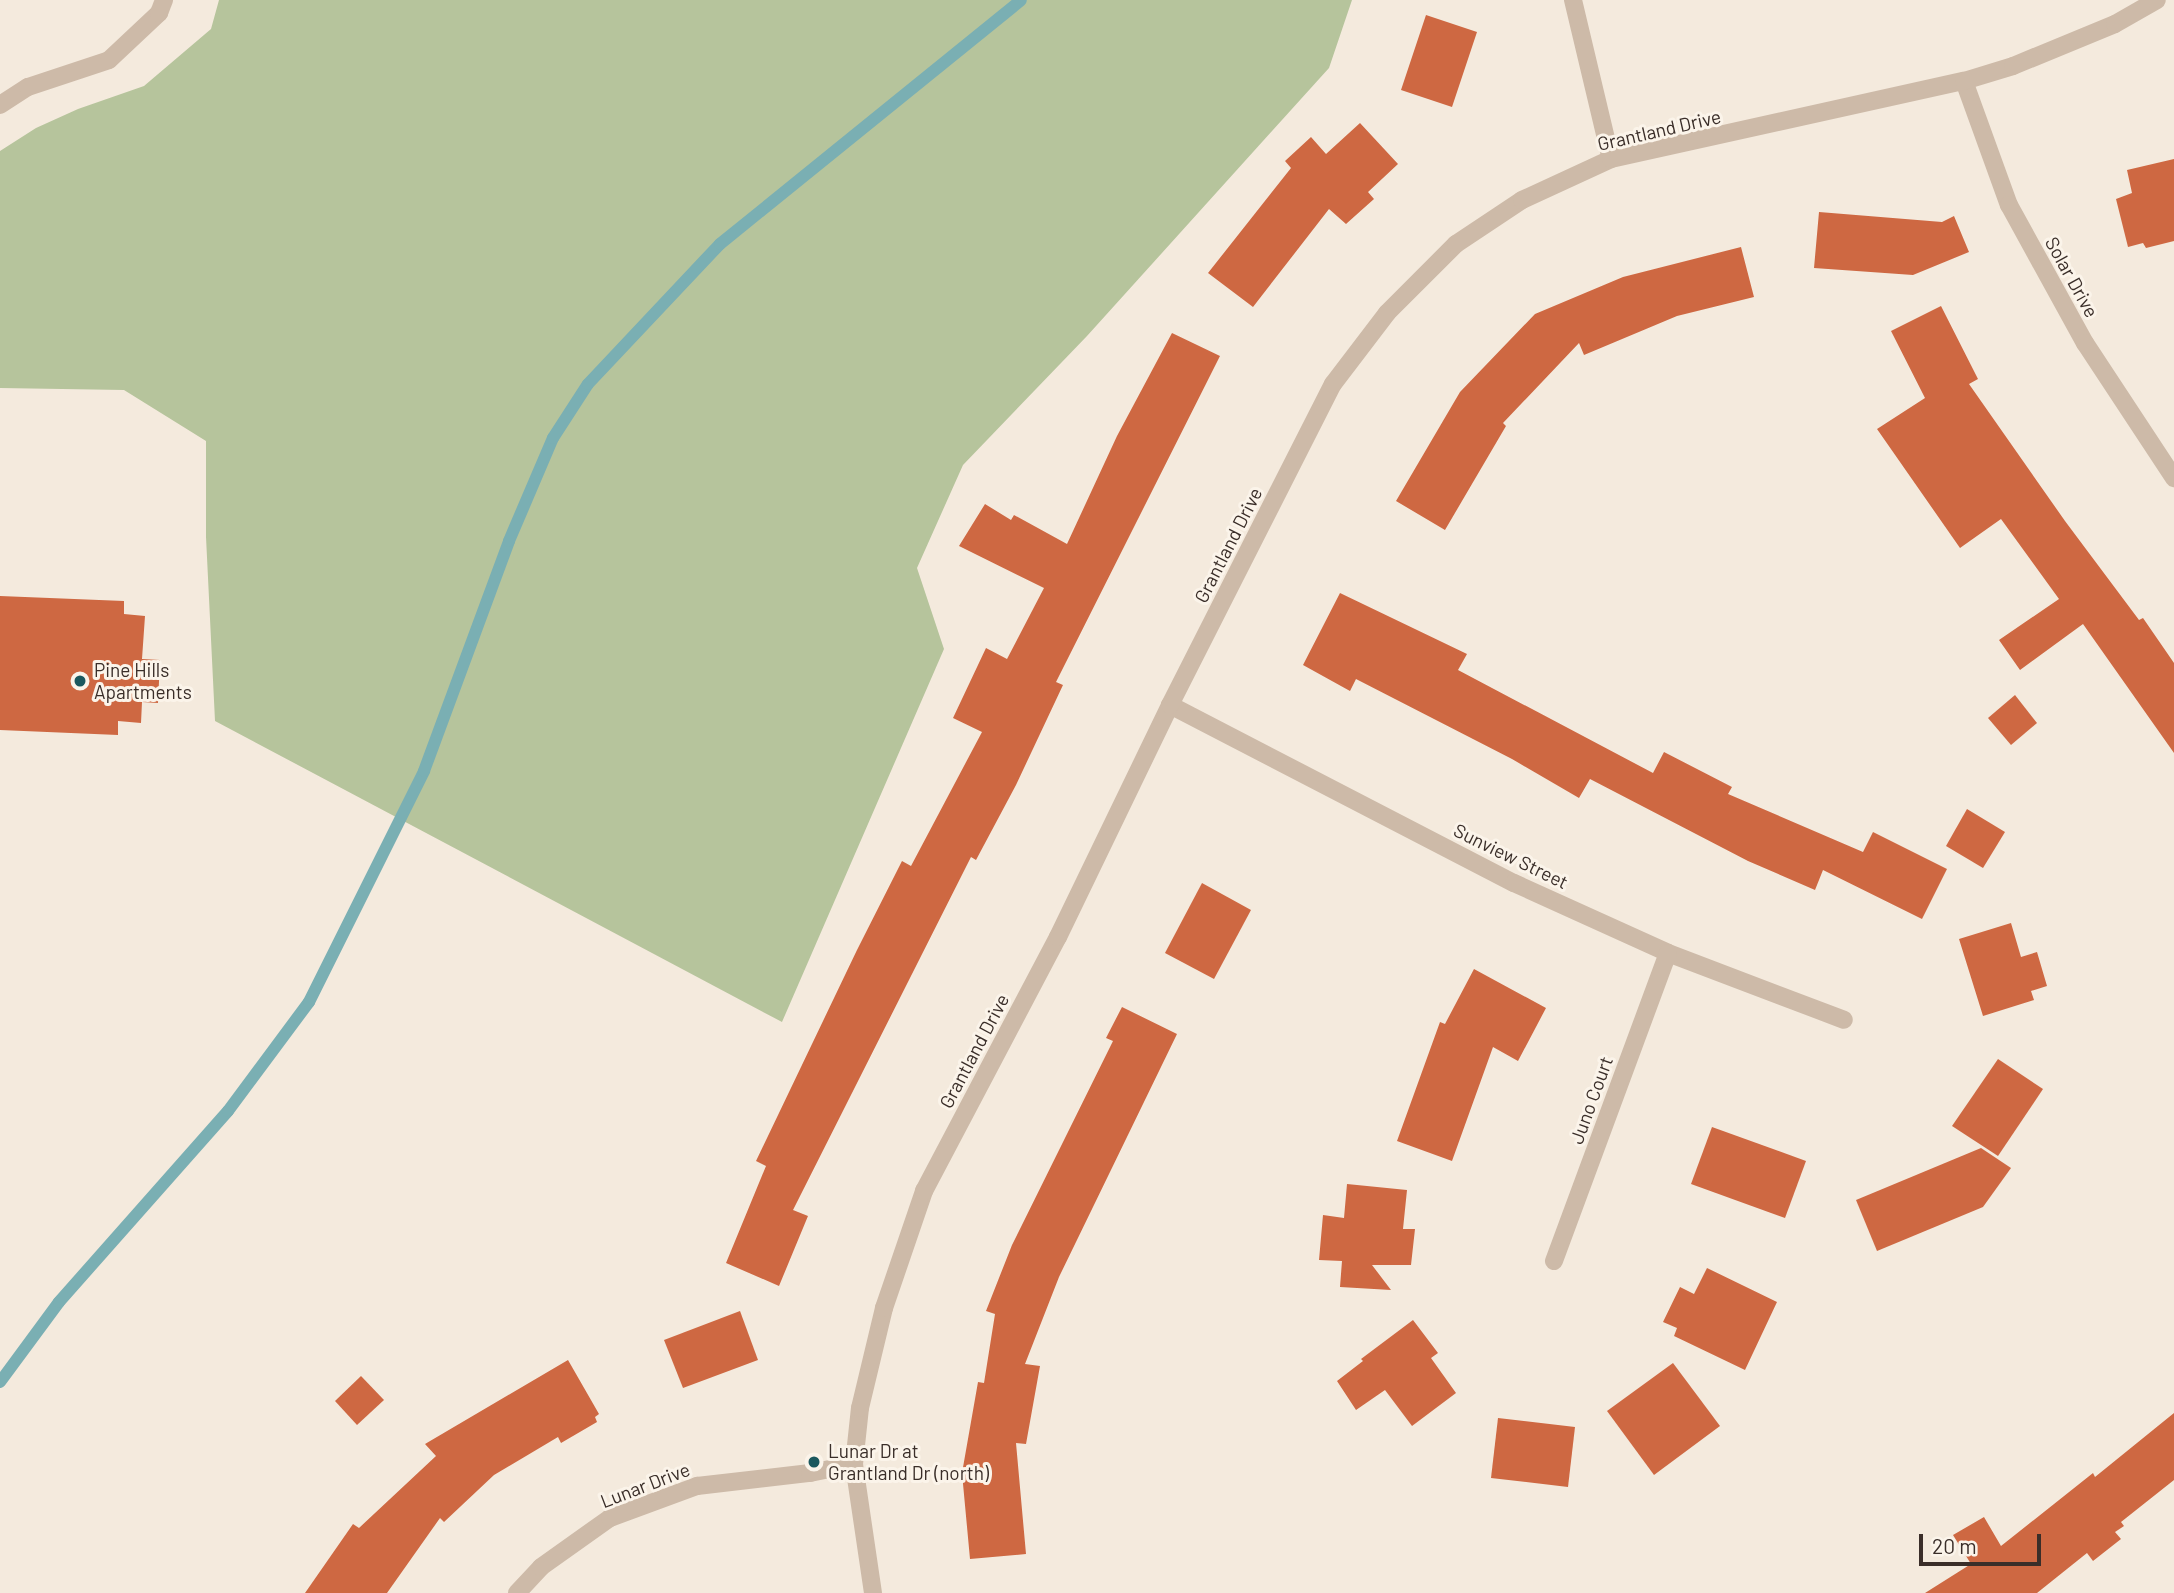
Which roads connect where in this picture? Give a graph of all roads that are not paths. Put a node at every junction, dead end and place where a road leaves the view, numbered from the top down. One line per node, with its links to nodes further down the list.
1 (164, 0): 5 (street)
2 (1573, 0): 6 (street)
3 (2157, 0): 4 (street, Grantland Drive)
4 (1964, 81): 6 (street, Grantland Drive); 7 (street, Solar Drive)
5 (0, 105)
6 (1612, 159): 8 (street, Grantland Drive)
7 (2174, 478)
8 (1170, 705): 9 (street, Sunview Street); 12 (street, Grantland Drive)
9 (1668, 953): 10 (street, Sunview Street); 11 (street, Juno Court)
10 (1844, 1020)
11 (1554, 1261)
12 (855, 1464): 13 (street, Lunar Drive); 14 (street, Grantland Drive)
13 (516, 1593)
14 (873, 1593)

